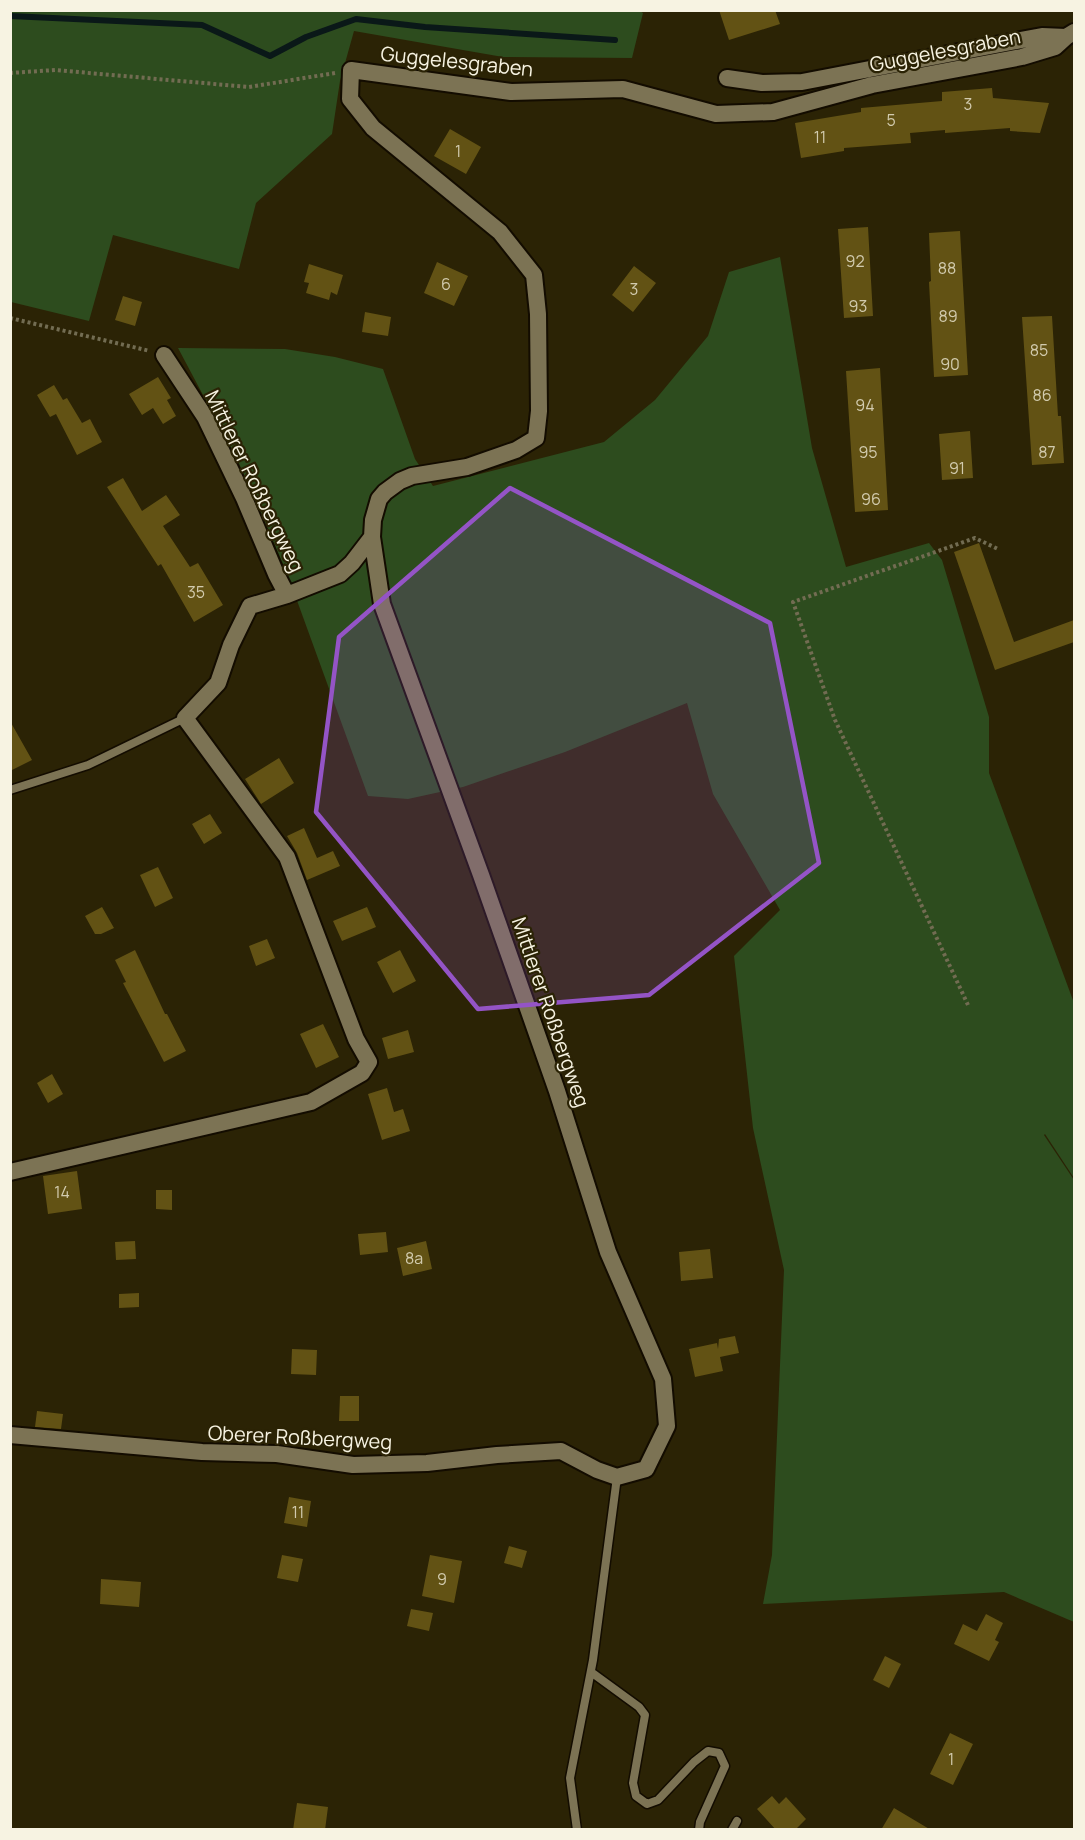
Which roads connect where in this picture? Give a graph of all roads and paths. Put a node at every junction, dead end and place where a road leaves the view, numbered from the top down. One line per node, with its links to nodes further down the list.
1 (1070, 34): 2 (street, Guggelesgraben); 4 (street, Guggelesgraben)
2 (351, 70): 3 (path, Guggelesgraben); 7 (street, Mittlerer Roßbergweg)
3 (10, 73)
4 (727, 78)
5 (10, 318): 6 (path)
6 (164, 355): 9 (street, Mittlerer Roßbergweg)
7 (372, 537): 9 (street, Mittlerer Roßbergweg); 15 (street, Mittlerer Roßbergweg)
8 (998, 549): 12 (path)
9 (287, 595): 10 (street, Mittlerer Roßbergweg)
10 (185, 718): 11 (lane); 13 (street)
11 (10, 790)
12 (968, 1005)
13 (10, 1172)
14 (10, 1435): 15 (street, Oberer Roßbergweg)
15 (617, 1477): 16 (lane)
16 (591, 1672): 18 (lane); 19 (lane)
17 (737, 1821): 20 (lane)
18 (577, 1830)
19 (699, 1830)
20 (732, 1830)

